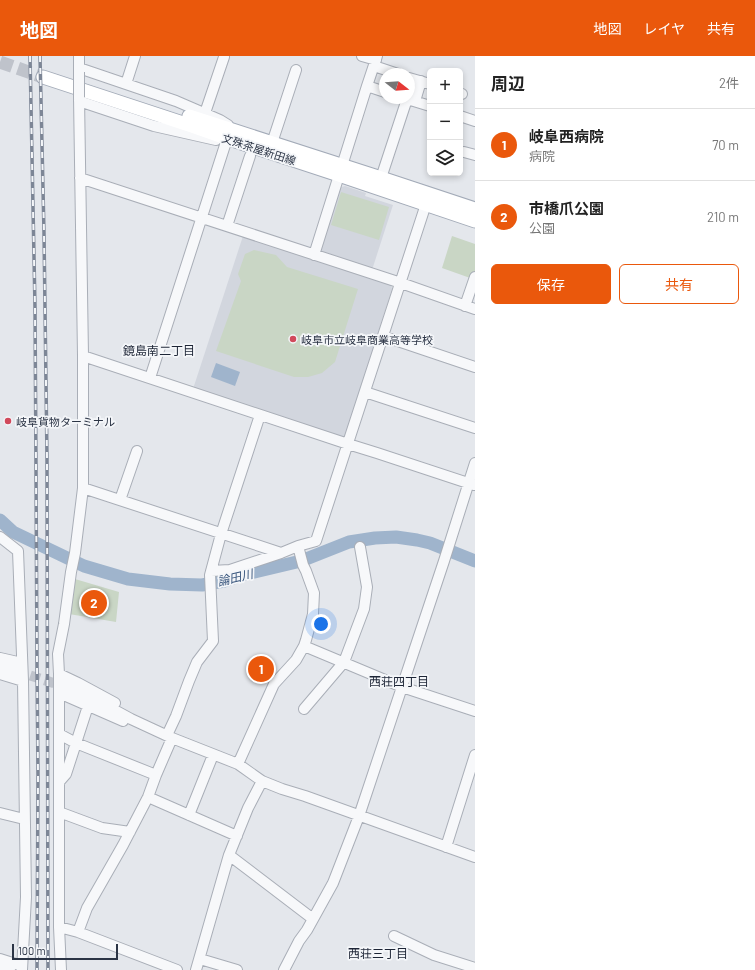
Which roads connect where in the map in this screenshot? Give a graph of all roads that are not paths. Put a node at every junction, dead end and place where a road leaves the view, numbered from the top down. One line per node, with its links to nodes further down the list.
1 (79, 56): 7 (street)
2 (135, 56): 12 (street)
3 (362, 56): 5 (street)
4 (224, 57): 20 (street)
5 (375, 61): 6 (street); 13 (street)
6 (387, 68)
7 (79, 70): 12 (street); 16 (street, bridge)
8 (296, 70): 24 (street)
9 (43, 73): 23 (main road, 文殊茶屋新田線)
10 (415, 80): 11 (street)
11 (426, 83): 15 (street)
12 (126, 84): 20 (street)
13 (367, 86): 14 (street); 28 (street)
14 (379, 90)
15 (415, 93)
16 (79, 99): 23 (street); 29 (street)
17 (415, 101): 19 (street)
18 (407, 104): 30 (street)
19 (427, 105)
20 (205, 113): 23 (street)
21 (463, 117): 22 (street)
22 (475, 121)
23 (231, 138): 24 (main road, 文殊茶屋新田線); 28 (main road, 文殊茶屋新田線); 33 (street)
24 (272, 143): 28 (main road, 文殊茶屋新田線)
25 (464, 152): 26 (street)
26 (475, 155)
27 (250, 156): 35 (street)
28 (340, 170): 30 (main road, 文殊茶屋新田線); 31 (main road, 文殊茶屋新田線); 36 (street)
29 (80, 178): 33 (street); 41 (street)
30 (381, 178): 32 (main road, 文殊茶屋新田線)
31 (426, 204): 34 (main road, 文殊茶屋新田線); 38 (street)
32 (475, 209)
33 (202, 217): 35 (street); 43 (street)
34 (475, 221)
35 (227, 226): 36 (street)
36 (314, 255): 38 (street)
37 (475, 277): 39 (street)
38 (401, 283): 39 (street); 40 (street)
39 (470, 308)
40 (383, 336): 42 (street); 44 (street)
41 (83, 356): 43 (street); 51 (street)
42 (475, 367)
43 (150, 378): 45 (street)
44 (365, 392): 46 (street); 47 (street)
45 (260, 415): 47 (street); 53 (street)
46 (475, 428)
47 (348, 444): 50 (street); 55 (street)
48 (137, 451): 52 (street)
49 (475, 462): 50 (street)
50 (472, 484): 67 (street)
51 (82, 488): 52 (street); 65 (street)
52 (120, 500): 53 (street)
53 (221, 534): 57 (street); 58 (street)
54 (0, 537): 63 (street)
55 (298, 548): 57 (street); 59 (street)
56 (360, 548): 61 (street)
57 (281, 553): 58 (street)
58 (210, 573): 74 (street)
59 (304, 646): 61 (street); 78 (street)
60 (0, 658): 63 (street)
61 (344, 662): 67 (street); 70 (street)
62 (0, 667): 63 (street)
63 (19, 667): 66 (street)
64 (0, 674): 66 (street)
65 (59, 674): 68 (street); 72 (street)
66 (23, 681): 87 (street)
67 (402, 687): 71 (street); 86 (street)
68 (61, 689): 69 (street); 72 (street); 73 (street)
69 (88, 706): 72 (street); 75 (street)
70 (304, 709)
71 (475, 711)
72 (131, 719): 74 (street)
73 (59, 734): 75 (street); 81 (street)
74 (169, 736): 76 (street); 79 (street)
75 (76, 743): 79 (street); 81 (street)
76 (213, 755): 78 (street); 85 (street)
77 (475, 755): 90 (street)
78 (238, 764): 80 (street)
79 (156, 775): 82 (street)
80 (262, 781): 86 (street); 89 (street)
81 (59, 782): 83 (street)
82 (148, 797): 85 (street); 88 (street)
83 (59, 812): 88 (street); 94 (street)
84 (0, 813): 87 (street)
85 (189, 815): 89 (street)
86 (360, 816): 90 (street); 93 (street)
87 (24, 819): 100 (street)
88 (130, 832): 95 (street)
89 (237, 836): 91 (street)
90 (446, 847): 92 (street)
91 (228, 855): 93 (street); 98 (street)
92 (475, 858)
93 (313, 919): 107 (street)
94 (59, 927): 95 (street); 103 (street)
95 (78, 932): 104 (street)
96 (394, 936): 101 (street)
97 (0, 959): 100 (street)
98 (200, 959): 105 (street); 106 (street)
99 (0, 967): 102 (street)
100 (22, 968)
101 (475, 968)
102 (10, 970)
103 (61, 970)
104 (177, 970)
105 (196, 970)
106 (237, 970)
107 (284, 970)

